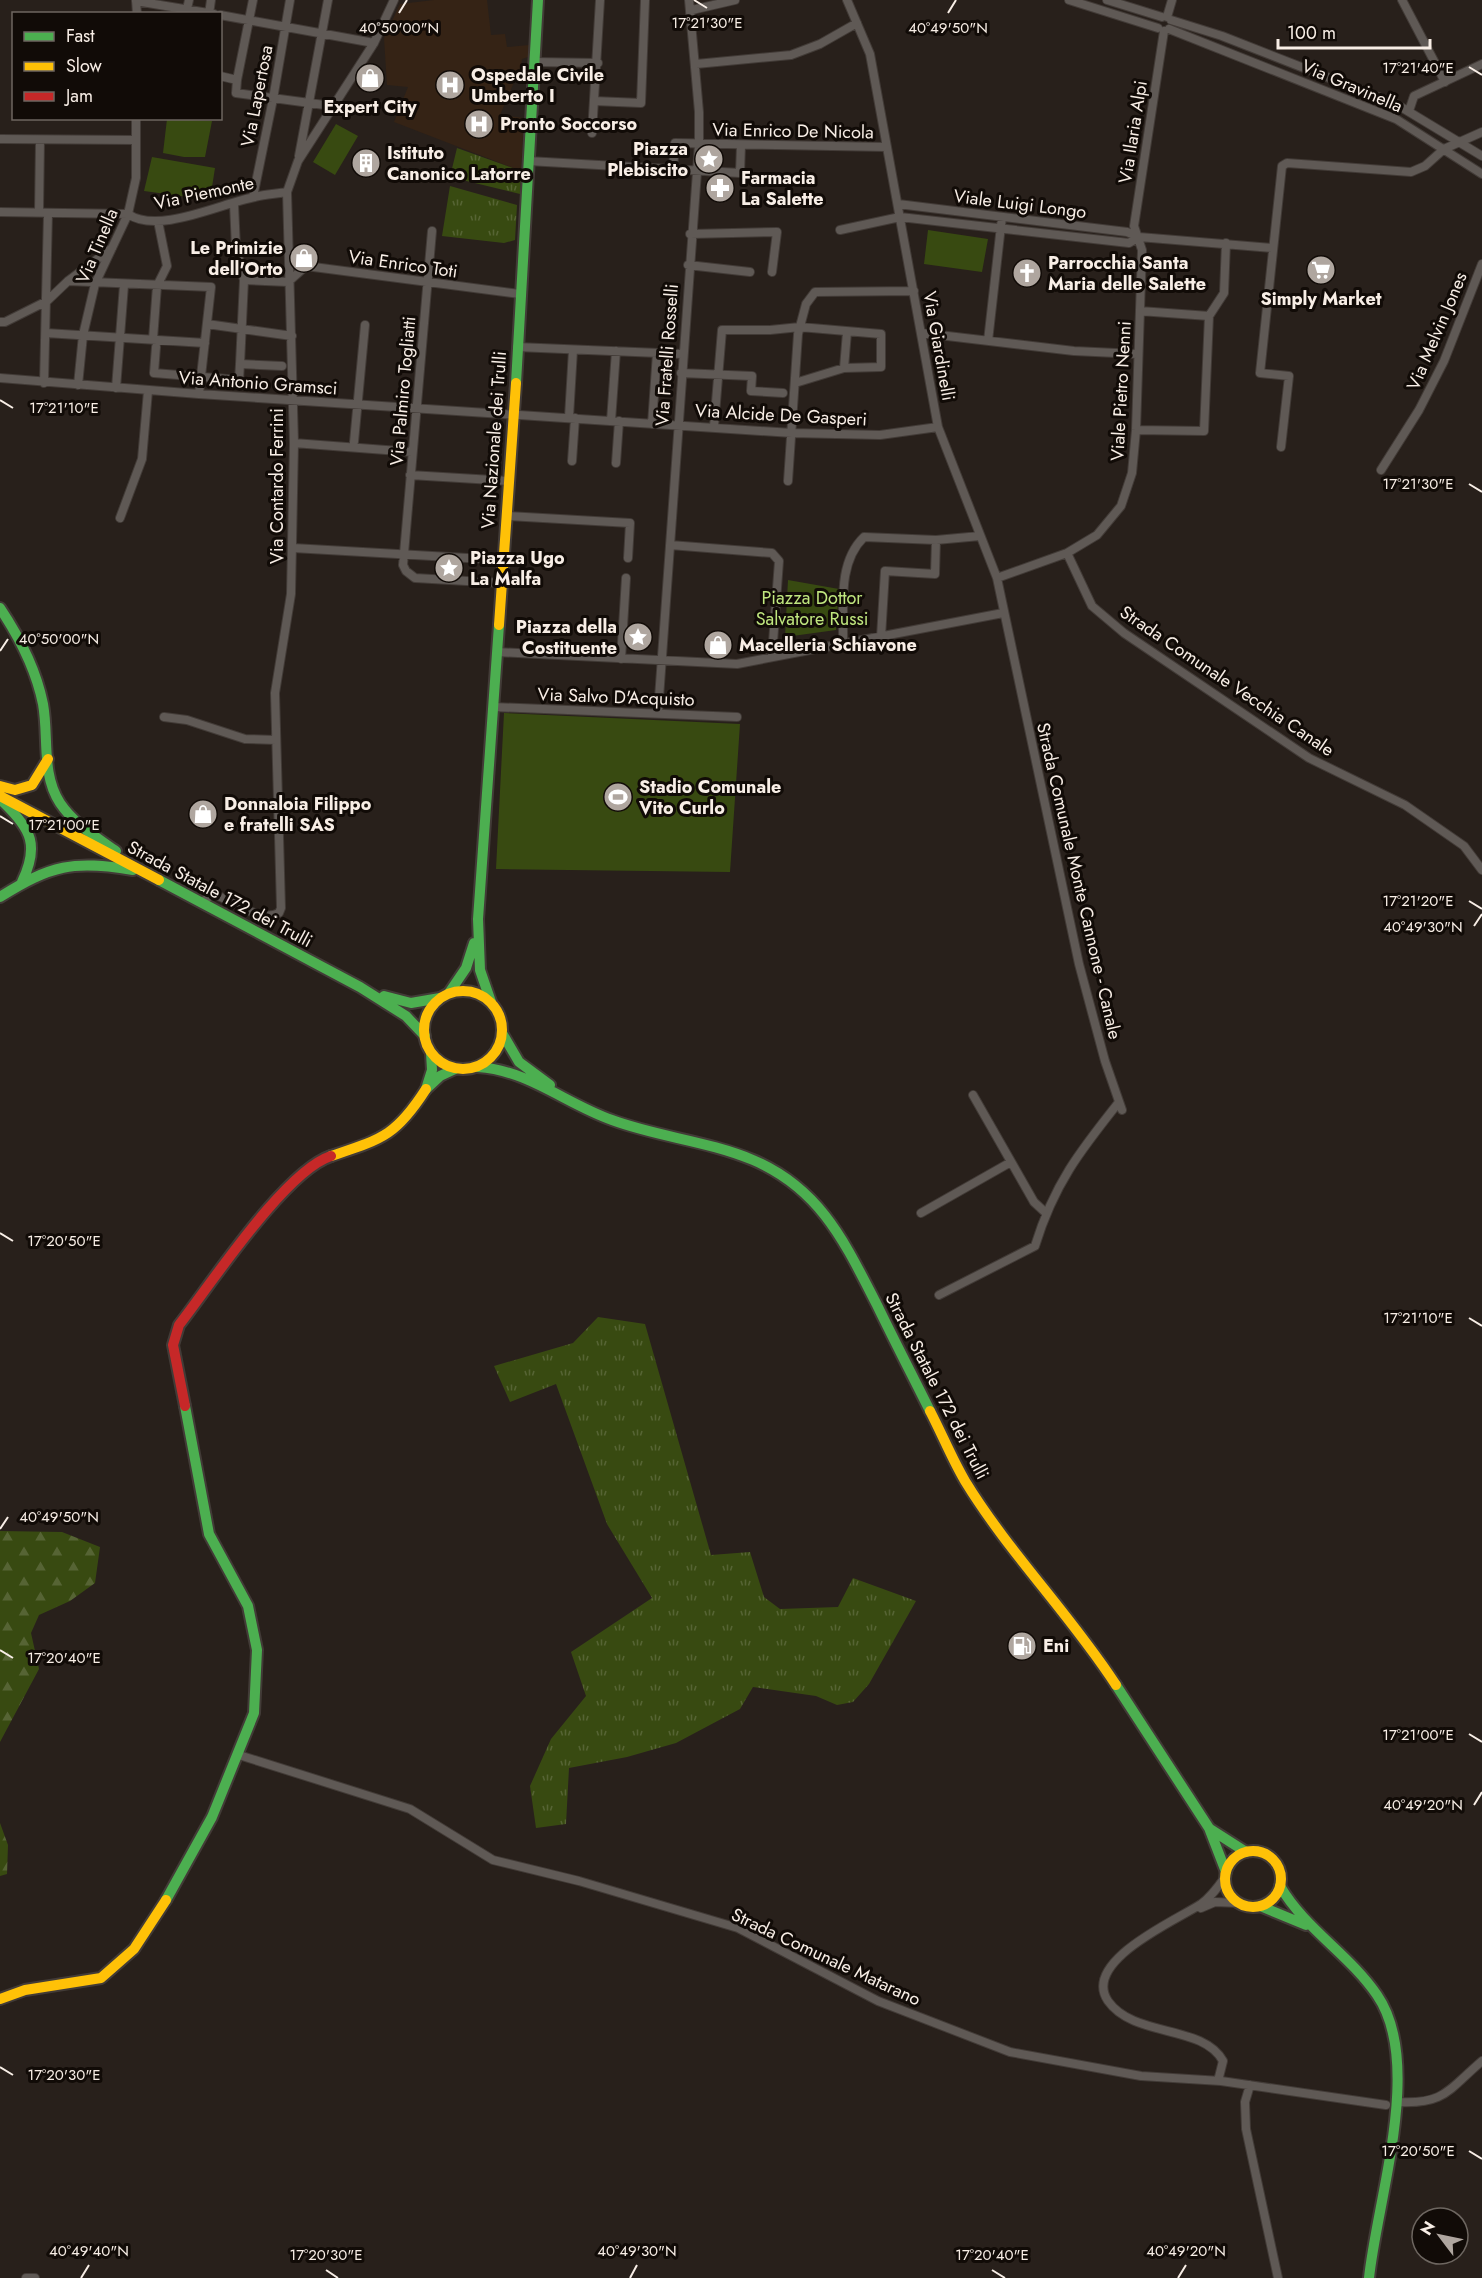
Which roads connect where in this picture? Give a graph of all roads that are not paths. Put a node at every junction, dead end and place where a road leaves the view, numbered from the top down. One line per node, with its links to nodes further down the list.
1 (189, 0): 18 (street)
2 (253, 0): 23 (street)
3 (290, 0): 25 (street, Via Lapertosa)
4 (328, 0): 27 (street)
5 (394, 0): 28 (street, Via Contardo Ferrini)
6 (538, 0): 29 (main road, Via Nazionale dei Trulli)
7 (600, 0): 30 (street)
8 (645, 0): 37 (street)
9 (689, 0): 19 (street, Via Fratelli Rosselli)
10 (735, 0): 19 (street)
11 (847, 0): 24 (street, Via Giardinelli)
12 (1069, 0): 26 (street, Via Gravinella)
13 (1107, 0): 22 (street, Via Gravinella)
14 (1172, 0): 22 (street)
15 (1402, 0): 35 (street)
16 (136, 1): 17 (street)
17 (147, 1): 18 (street)
18 (187, 9): 20 (street)
19 (692, 10): 31 (street, Via Fratelli Rosselli)
20 (204, 12)
21 (222, 15): 23 (street)
22 (1166, 18): 26 (street); 26 (street); 40 (street, Via Gravinella)
23 (250, 20): 25 (street); 34 (street)
24 (857, 23): 31 (street); 50 (street, Via Giardinelli)
25 (285, 27): 27 (street); 36 (street, Via Lapertosa)
26 (1164, 29): 51 (street, Via Gravinella); 72 (street, Via Ilaria Alpi)
27 (322, 34): 28 (street); 38 (street)
28 (374, 43): 39 (street, Via Contardo Ferrini)
29 (535, 62): 30 (street); 54 (main road, Via Nazionale dei Trulli)
30 (598, 63): 37 (street)
31 (696, 64): 48 (street, Via Fratelli Rosselli)
32 (1482, 64): 35 (street)
33 (222, 76): 34 (street)
34 (237, 80): 36 (street)
35 (1445, 82): 40 (street)
36 (273, 99): 38 (street); 59 (street, Via Lapertosa)
37 (594, 101): 43 (street)
38 (309, 104): 39 (street); 53 (street)
39 (332, 106): 53 (street, Via Contardo Ferrini)
40 (1409, 111): 47 (street, Via Gravinella)
41 (136, 120): 46 (street, Via Tinella)
42 (1482, 132): 47 (street)
43 (592, 133)
44 (0, 139): 45 (street)
45 (40, 140): 46 (street); 63 (street)
46 (136, 140): 64 (street, Via Tinella)
47 (1460, 142): 51 (street); 52 (street, Via Gravinella)
48 (699, 144): 49 (street, Via Enrico De Nicola); 55 (street); 56 (street, Via Fratelli Rosselli)
49 (741, 145): 50 (street, Via Enrico De Nicola); 56 (street)
50 (887, 147): 61 (street, Via Giardinelli)
51 (1444, 149): 57 (street, Via Gravinella); 75 (street)
52 (1482, 156)
53 (298, 160): 58 (street, Via Contardo Ferrini)
54 (528, 161): 55 (street); 88 (main road, Via Nazionale dei Trulli)
55 (673, 169): 56 (street)
56 (696, 170): 71 (street, Via Fratelli Rosselli)
57 (1482, 174)
58 (287, 192): 59 (street, Via Piemonte); 82 (street, Via Contardo Ferrini)
59 (253, 197): 60 (street, Via Piemonte)
60 (234, 204): 67 (street, Via Piemonte); 80 (street)
61 (898, 204): 65 (street, Via Giardinelli); 66 (street, Viale Luigi Longo)
62 (0, 212): 63 (street, Via Piemonte)
63 (43, 213): 64 (street, Via Piemonte); 89 (street)
64 (128, 214): 67 (street, Via Piemonte); 74 (street, Via Tinella)
65 (900, 217): 68 (street, Viale Luigi Longo); 69 (street, Viale Luigi Longo); 87 (street, Via Giardinelli)
66 (1002, 217): 68 (street); 72 (street, Viale Luigi Longo)
67 (158, 221): 86 (street)
68 (1001, 229): 72 (street, Viale Luigi Longo); 103 (street)
69 (840, 230)
70 (432, 231): 83 (street, Via Palmiro Togliatti)
71 (690, 234): 77 (street, Via Fratelli Rosselli); 79 (street)
72 (1139, 237): 73 (street, Viale Luigi Longo); 90 (street, Viale Pietro Nenni)
73 (1226, 243): 75 (street, Viale Luigi Longo); 91 (street)
74 (113, 247): 81 (street); 84 (street, Via Tinella)
75 (1273, 248): 140 (street)
76 (1482, 264): 144 (street, Via Melvin Jones)
77 (688, 265): 78 (street); 110 (street, Via Fratelli Rosselli)
78 (750, 272)
79 (772, 272)
80 (244, 280): 82 (street); 96 (street)
81 (68, 281): 84 (street); 89 (street)
82 (288, 282): 83 (street, Via Enrico Toti); 101 (street, Via Contardo Ferrini)
83 (427, 283): 88 (street, Via Enrico Toti); 128 (street, Via Palmiro Togliatti)
84 (94, 284): 85 (street); 100 (street, Via Tinella)
85 (124, 285): 86 (street); 102 (street)
86 (157, 286): 93 (street); 104 (street)
87 (914, 291): 95 (street); 99 (street, Via Giardinelli)
88 (520, 294): 106 (main road, Via Nazionale dei Trulli)
89 (47, 302): 92 (street); 98 (street)
90 (1140, 311): 91 (street); 111 (street, Viale Pietro Nenni)
91 (1209, 316): 136 (street)
92 (0, 322)
93 (207, 324): 96 (street); 105 (street)
94 (364, 325): 127 (street)
95 (800, 327): 97 (street); 116 (street); 120 (street)
96 (242, 329): 101 (street); 112 (street)
97 (847, 332): 114 (street); 114 (street)
98 (46, 333): 100 (street); 119 (street)
99 (922, 333): 103 (street); 135 (street, Via Giardinelli)
100 (83, 335): 102 (street); 121 (street, Via Tinella)
101 (292, 336): 126 (street, Via Contardo Ferrini)
102 (120, 338): 104 (street); 122 (street)
103 (988, 341): 111 (street)
104 (155, 343): 105 (street); 117 (street, Via Antonio Gramsci)
105 (205, 343): 117 (street)
106 (517, 347): 107 (street); 129 (main road, Via Nazionale dei Trulli)
107 (573, 350): 108 (street); 130 (street)
108 (616, 351): 109 (street); 131 (street)
109 (657, 353): 110 (street); 132 (street)
110 (682, 354): 115 (street, Via Fratelli Rosselli)
111 (1137, 354): 136 (street, Viale Pietro Nenni)
112 (240, 364): 113 (street); 117 (street, Via Antonio Gramsci)
113 (282, 366)
114 (844, 368): 120 (street)
115 (681, 373): 116 (street); 133 (street, Via Fratelli Rosselli)
116 (718, 374): 124 (street); 134 (street)
117 (201, 377): 125 (street)
118 (0, 378): 119 (street, Via Antonio Gramsci)
119 (44, 383): 121 (street, Via Antonio Gramsci)
120 (795, 383): 137 (street)
121 (78, 385): 122 (street, Via Antonio Gramsci)
122 (116, 388): 123 (street, Via Antonio Gramsci)
123 (148, 391): 125 (street, Via Antonio Gramsci); 149 (street)
124 (783, 393)
125 (199, 394): 126 (street, Via Antonio Gramsci)
126 (291, 401): 127 (street, Via Antonio Gramsci); 139 (street, Via Contardo Ferrini)
127 (358, 404): 128 (street, Via Antonio Gramsci); 138 (street)
128 (416, 408): 129 (street, Via Antonio Gramsci); 141 (street, Via Palmiro Togliatti)
129 (514, 413): 130 (street, Via Alcide De Gasperi); 146 (main road, Via Nazionale dei Trulli)
130 (572, 417): 131 (street, Via Alcide De Gasperi); 142 (street)
131 (615, 421): 132 (street, Via Alcide De Gasperi); 143 (street)
132 (652, 424): 133 (street, Via Alcide De Gasperi)
133 (678, 425): 134 (street, Via Alcide De Gasperi); 152 (street, Via Fratelli Rosselli)
134 (714, 426): 137 (street, Via Alcide De Gasperi)
135 (938, 427): 137 (street, Via Alcide De Gasperi); 150 (street, Via Giardinelli)
136 (1136, 430): 154 (street, Viale Pietro Nenni)
137 (792, 433): 147 (street)
138 (354, 442)
139 (294, 443): 141 (street); 153 (street, Via Contardo Ferrini)
140 (1281, 447)
141 (412, 452): 145 (street, Via Palmiro Togliatti)
142 (572, 461)
143 (616, 464)
144 (1381, 470)
145 (410, 475): 146 (street); 155 (street, Via Palmiro Togliatti)
146 (509, 481): 148 (main road, Via Nazionale dei Trulli)
147 (788, 481)
148 (506, 516): 156 (street); 157 (main road, Via Nazionale dei Trulli)
149 (120, 518)
150 (980, 537): 151 (street); 159 (street, Via Giardinelli)
151 (936, 540): 163 (street); 164 (street)
152 (670, 546): 166 (street); 168 (street, Via Fratelli Rosselli)
153 (293, 548): 155 (street); 174 (street, Via Contardo Ferrini)
154 (1067, 553): 159 (street, Viale Pietro Nenni); 178 (street, Strada Comunale Vecchia Canale)
155 (404, 554): 157 (street); 160 (street)
156 (628, 558)
157 (502, 560): 160 (main road, Via Nazionale dei Trulli)
158 (626, 578): 167 (street)
159 (997, 578): 162 (street, Via Giardinelli)
160 (501, 584): 165 (main road, Via Nazionale dei Trulli)
161 (0, 608): 175 (main road)
162 (1003, 613): 163 (street); 169 (street, Via Giardinelli)
163 (882, 637): 164 (street)
164 (843, 642): 166 (street)
165 (497, 652): 167 (street); 170 (main road, Via Nazionale dei Trulli)
166 (772, 656): 168 (street)
167 (621, 659): 168 (street)
168 (662, 661): 171 (street, Via Fratelli Rosselli)
169 (1020, 691): 197 (street, Strada Comunale Monte Cannone - Canale)
170 (494, 707): 171 (street, Via Salvo D'Acquisto); 183 (main road, Via Nazionale dei Trulli)
171 (658, 712): 173 (street, Via Salvo D'Acquisto)
172 (164, 717): 174 (street)
173 (737, 717)
174 (276, 740): 182 (street, Via Contardo Ferrini)
175 (48, 759): 176 (main road); 179 (main road)
176 (0, 786)
177 (0, 798): 179 (main road, Strada Statale 172 dei Trulli); 180 (main road)
178 (1482, 870)
179 (143, 872): 180 (main road); 182 (main road, Strada Statale 172 dei Trulli)
180 (22, 882): 181 (main road)
181 (0, 897)
182 (202, 902): 184 (main road, Strada Statale 172 dei Trulli)
183 (478, 919): 185 (main road, Via Nazionale dei Trulli); 186 (main road, Via Nazionale dei Trulli)
184 (360, 987): 185 (main road, Strada Statale 172 dei Trulli); 188 (main road, Strada Statale 172 dei Trulli)
185 (445, 996): 186 (main road, Strada Statale 172 dei Trulli); 188 (main road)
186 (491, 1002): 187 (main road, Strada Statale 172 dei Trulli)
187 (502, 1033): 190 (main road); 194 (main road, Strada Statale 172 dei Trulli)
188 (424, 1036): 189 (main road, Strada Statale 172 dei Trulli)
189 (431, 1053): 191 (main road); 192 (main road)
190 (478, 1067): 191 (main road, Strada Statale 172 dei Trulli); 194 (main road, Strada Statale 172 dei Trulli)
191 (455, 1069): 192 (main road)
192 (426, 1089): 199 (main road)
193 (973, 1095): 195 (street)
194 (572, 1102): 200 (main road, Strada Statale 172 dei Trulli)
195 (1011, 1162): 196 (street); 197 (street)
196 (921, 1213)
197 (1046, 1213): 198 (street)
198 (939, 1295)
199 (239, 1755): 208 (main road); 210 (street, Strada Comunale Matarano)
200 (1209, 1828): 201 (main road); 202 (main road)
201 (1246, 1852): 202 (main road); 203 (main road)
202 (1226, 1874): 204 (main road); 206 (street)
203 (1280, 1886): 205 (main road); 207 (main road)
204 (1239, 1903): 205 (main road); 206 (street)
205 (1260, 1906): 207 (main road)
206 (1177, 1918): 210 (street)
207 (1310, 1927): 212 (main road)
208 (0, 1999)
209 (1482, 2061): 212 (street, Strada Comunale Matarano)
210 (1218, 2081): 211 (street, Strada Comunale Matarano)
211 (1250, 2085): 212 (street, Strada Comunale Matarano); 215 (street)
212 (1392, 2104): 216 (main road)
213 (26, 2278): 214 (street)
214 (35, 2278)
215 (1278, 2278)
216 (1370, 2278)

